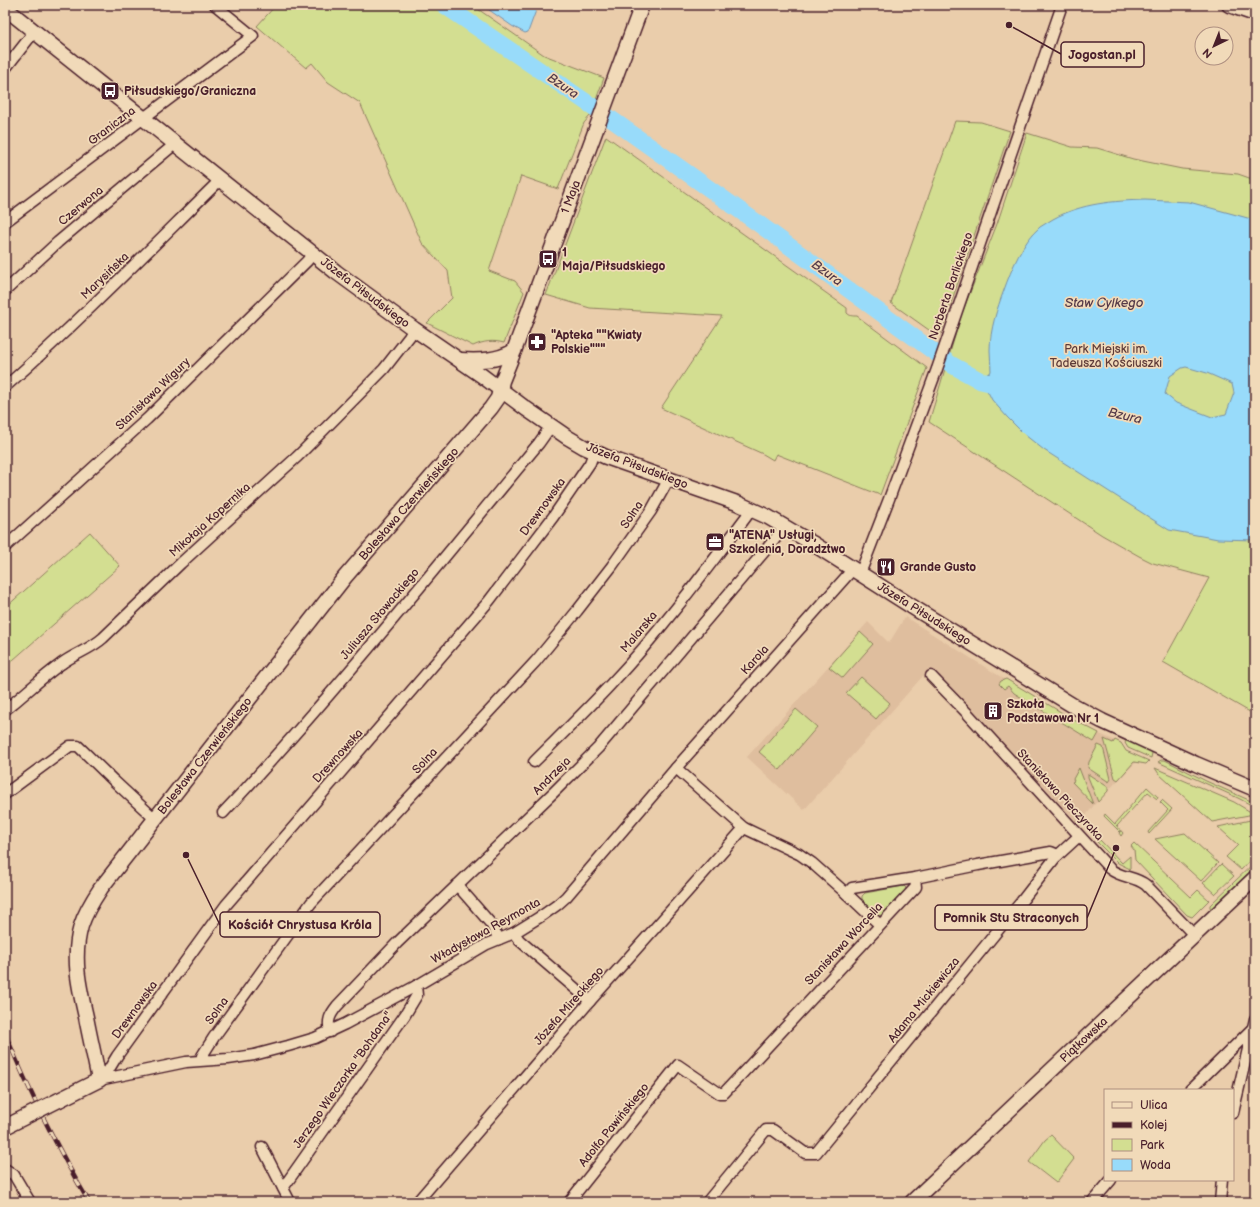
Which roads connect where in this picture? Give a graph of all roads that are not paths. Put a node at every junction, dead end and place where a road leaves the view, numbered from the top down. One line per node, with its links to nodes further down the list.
1 (215, 5): 9 (street, Graniczna)
2 (642, 5): 16 (street, 1 Maja)
3 (1062, 5): 26 (street, Norberta Barlickiego)
4 (1229, 5): 6 (street)
5 (5, 8): 7 (street, Józefa Piłsudskiego)
6 (1255, 14)
7 (34, 32): 8 (street); 9 (street, Józefa Piłsudskiego)
8 (5, 69)
9 (144, 118): 10 (street, Józefa Piłsudskiego); 12 (street, Graniczna)
10 (174, 143): 11 (street, Józefa Piłsudskiego); 14 (street, Czerwona)
11 (220, 179): 13 (street, Józefa Piłsudskiego); 18 (street, Marysińska)
12 (5, 222)
13 (313, 253): 15 (street, Józefa Piłsudskiego); 25 (street, Stanisława Wigury)
14 (5, 291)
15 (414, 329): 17 (street, Józefa Piłsudskiego); 28 (street, Mikołaja Kopernika)
16 (514, 351): 17 (street); 19 (street, 1 Maja)
17 (460, 360): 19 (street, Józefa Piłsudskiego)
18 (5, 387)
19 (500, 389): 20 (street, Józefa Piłsudskiego); 35 (street, Bolesława Czerwieńskiego)
20 (552, 426): 21 (street, Józefa Piłsudskiego); 34 (street, Juliusza Słowackiego)
21 (594, 452): 22 (street, Józefa Piłsudskiego); 53 (street, Drewnowska)
22 (667, 478): 23 (street, Józefa Piłsudskiego); 51 (street, Solna)
23 (751, 508): 24 (street, Józefa Piłsudskiego); 29 (street, Malarska)
24 (784, 526): 26 (street, Józefa Piłsudskiego); 41 (street, Andrzeja)
25 (5, 547)
26 (856, 571): 30 (street, Karola); 31 (street, Józefa Piłsudskiego)
27 (931, 676): 37 (street, Stanisława Pieczyraka)
28 (5, 710)
29 (534, 762)
30 (676, 768): 36 (street); 44 (street, Władysława Reymonta)
31 (1249, 787): 32 (street, Józefa Piłsudskiego)
32 (1255, 793)
33 (5, 794): 35 (street)
34 (223, 813)
35 (156, 820): 53 (street, Bolesława Czerwieńskiego)
36 (744, 828): 42 (street); 48 (street, Józefa Mireckiego)
37 (1079, 836): 38 (street); 45 (street, Stanisława Pieczyraka)
38 (1058, 856): 39 (street); 67 (street, Adama Mickiewicza)
39 (915, 878): 42 (street); 43 (street, Stanisława Worcella)
40 (1255, 878): 45 (street, Piątkowska)
41 (457, 885): 46 (street); 50 (street, Andrzeja)
42 (847, 894): 43 (street)
43 (880, 925): 52 (street, Stanisława Worcella)
44 (514, 933): 46 (street, Władysława Reymonta); 48 (street)
45 (1194, 936): 62 (street, Piątkowska)
46 (498, 939): 47 (street, Władysława Reymonta)
47 (416, 986): 50 (street, Władysława Reymonta); 61 (street, Jerzego Wieczorka "Bohdana")
48 (590, 1001): 65 (street, Józefa Mireckiego)
49 (1254, 1023): 54 (street); 55 (street)
50 (330, 1032): 51 (street, Władysława Reymonta)
51 (202, 1060): 53 (street, Władysława Reymonta)
52 (678, 1065): 66 (street, Adolfa Pawińskiego)
53 (101, 1079): 56 (street, bridge)
54 (1191, 1089)
55 (1234, 1109)
56 (5, 1127)
57 (262, 1148): 61 (street)
58 (5, 1169): 63 (street)
59 (1110, 1181): 68 (street)
60 (1222, 1181): 69 (street)
61 (283, 1188): 64 (street)
62 (916, 1201)
63 (30, 1202)
64 (290, 1202)
65 (417, 1202)
66 (569, 1202)
67 (707, 1202)
68 (1092, 1202)
69 (1220, 1202)

